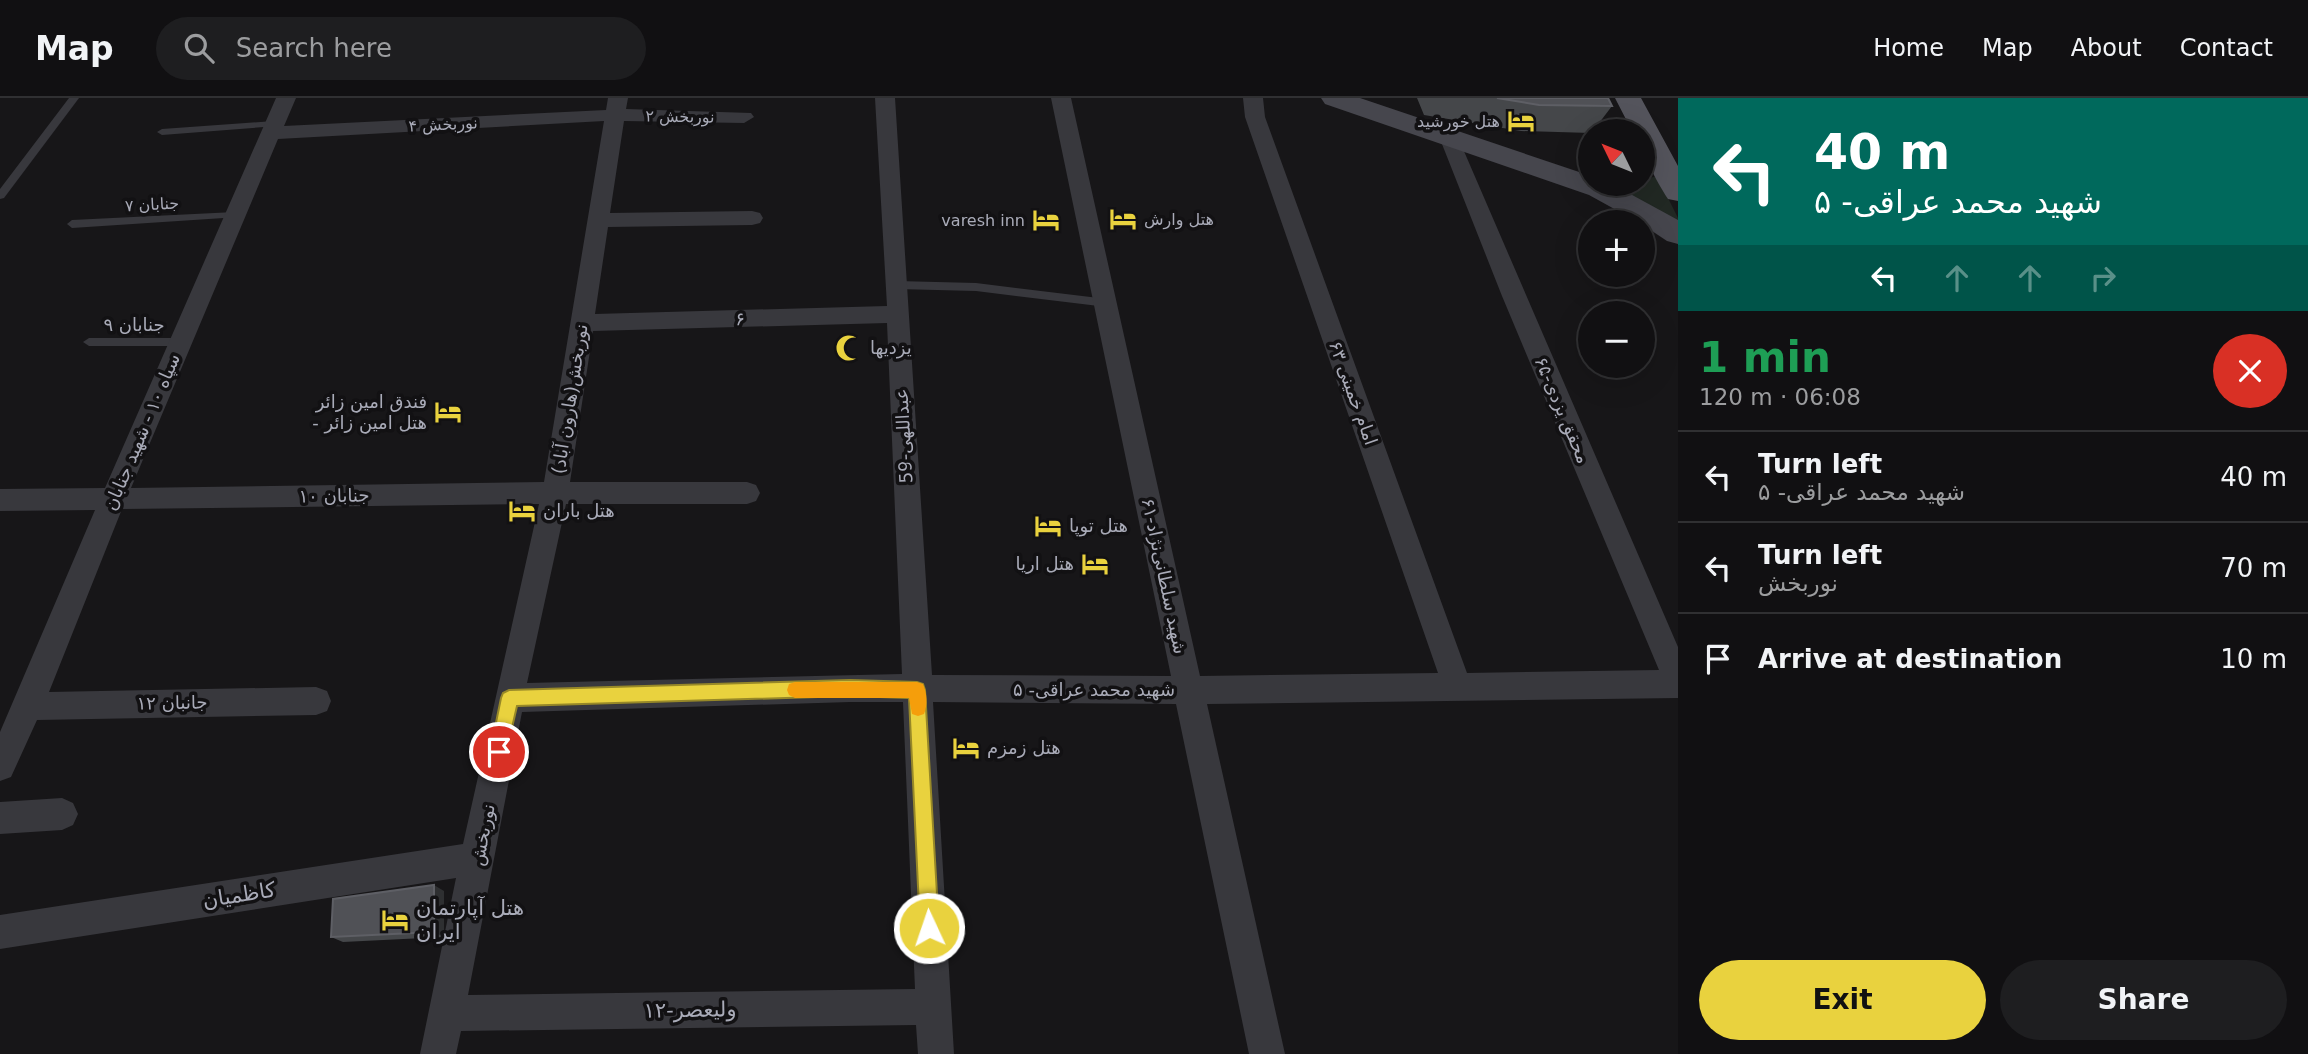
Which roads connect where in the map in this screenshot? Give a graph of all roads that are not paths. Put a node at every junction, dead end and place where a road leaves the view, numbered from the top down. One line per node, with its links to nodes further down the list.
1 (74, 98): 18 (lane)
2 (286, 98): 11 (street, سپاه ۱۰ - شهید جنابان)
3 (885, 98): 24 (street, عبداللهی-59)
4 (1061, 98): 25 (street, شهید سلطانی‌نژاد-۶۱)
5 (1254, 98): 35 (street, امام خمینی ۶۳)
6 (1628, 98): 14 (main road)
7 (1635, 98): 14 (main road)
8 (1350, 101): 13 (main road)
9 (617, 106): 10 (street, نوربخش ۲); 11 (street, نوربخش ۴); 21 (street, نوربخش(هارون آباد))
10 (744, 117)
11 (272, 129): 12 (lane); 19 (street, سپاه ۱۰ - شهید جنابان)
12 (162, 132)
13 (1450, 139): 16 (main road); 34 (street, محقق یزدی-۶۵)
14 (1662, 145): 17 (main road)
15 (1578, 165): 16 (main road)
16 (1536, 166): 23 (main road)
17 (1678, 192)
18 (0, 197)
19 (235, 215): 22 (lane, جنابان ۷); 29 (street, سپاه ۱۰ - شهید جنابان)
20 (752, 218): 21 (street)
21 (599, 220): 27 (street, نوربخش(هارون آباد))
22 (72, 224)
23 (1678, 234)
24 (897, 285): 25 (lane); 26 (street, عبداللهی-59)
25 (1107, 303): 37 (street, شهید سلطانی‌نژاد-۶۱)
26 (898, 314): 27 (street, ۶); 36 (street, عبداللهی-59)
27 (582, 323): 30 (street, نوربخش(هارون آباد))
28 (89, 342): 29 (lane, جنابان ۹)
29 (180, 342): 32 (street, سپاه ۱۰ - شهید جنابان)
30 (555, 493): 31 (street, جنابان ۱۰); 32 (street, جنابان ۱۰); 38 (street, نوربخش(هارون آباد))
31 (747, 493)
32 (113, 499): 33 (street, جنابان ۱۰); 40 (street, سپاه ۱۰ - شهید جنابان)
33 (0, 500)
34 (1678, 682): 35 (street, شهید محمد عراقی- ۵)
35 (1457, 686): 37 (street, شهید محمد عراقی- ۵)
36 (917, 690): 37 (street, شهید محمد عراقی- ۵); 38 (street, شهید محمد عراقی- ۵); 46 (street, عبداللهی-59)
37 (1188, 690): 50 (street, شهید سلطانی‌نژاد-۶۱)
38 (509, 698): 44 (street, نوربخش)
39 (316, 701): 40 (street, جانبان ۱۲)
40 (28, 706): 41 (street, سپاه ۱۰ - شهید جنابان)
41 (0, 766)
42 (62, 814): 43 (street)
43 (0, 818)
44 (478, 858): 45 (street, کاظمیان); 47 (street, نوربخش)
45 (0, 932)
46 (934, 1007): 47 (street, ولیعصر-۱۲); 49 (street, عبداللهی-59)
47 (447, 1013): 48 (street, نوربخش)
48 (438, 1054)
49 (936, 1054)
50 (1267, 1054)

